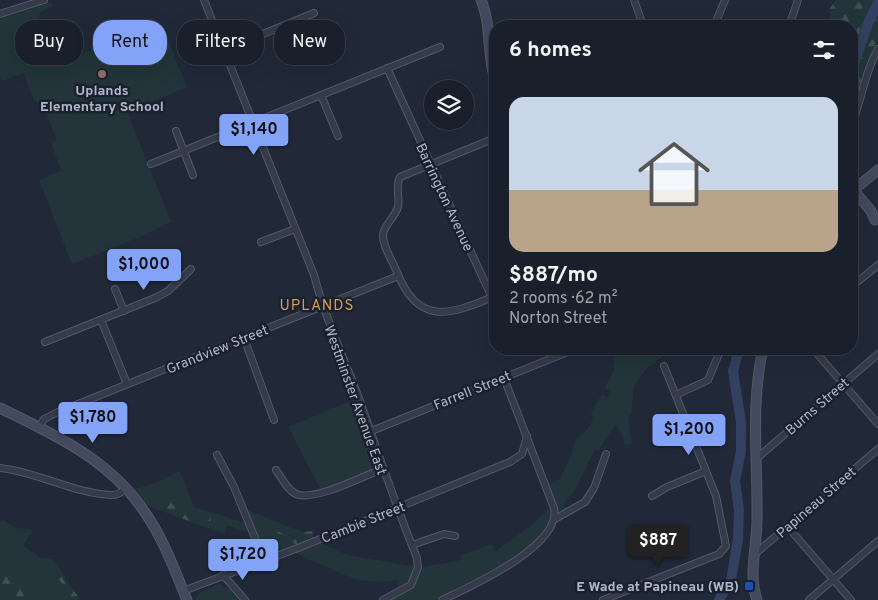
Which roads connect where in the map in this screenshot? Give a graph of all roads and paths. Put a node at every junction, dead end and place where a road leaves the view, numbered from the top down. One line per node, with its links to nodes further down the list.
1 (44, 0): 8 (street)
2 (204, 0): 9 (street, Westminster Avenue East)
3 (481, 0): 15 (street)
4 (634, 0): 10 (street)
5 (725, 0): 11 (street)
6 (798, 0): 12 (street)
7 (314, 13): 13 (street)
8 (0, 14)
9 (212, 20)
10 (641, 20)
11 (717, 20)
12 (791, 20)
13 (264, 34)
14 (440, 47): 18 (street)
15 (489, 47)
16 (878, 50): 20 (street)
17 (230, 65): 21 (street, Westminster Avenue East)
18 (387, 68): 19 (street); 27 (street, Barrington Avenue)
19 (321, 95): 21 (street); 23 (street)
20 (858, 112)
21 (253, 123): 25 (street); 33 (street, Westminster Avenue East)
22 (176, 131): 25 (street)
23 (338, 136)
24 (489, 140): 27 (street)
25 (184, 151): 26 (street); 29 (street)
26 (151, 164)
27 (430, 164): 37 (street); 40 (street, Barrington Avenue)
28 (878, 170): 30 (street)
29 (194, 175)
30 (858, 187)
31 (858, 198): 32 (street)
32 (876, 222)
33 (295, 229): 34 (street); 42 (street, Westminster Avenue East)
34 (262, 242)
35 (878, 265): 38 (street)
36 (191, 269): 43 (street)
37 (398, 276): 41 (street); 42 (street, Grandview Street)
38 (858, 281)
39 (116, 289): 43 (street)
40 (489, 289)
41 (489, 298)
42 (322, 307): 45 (street, Grandview Street); 61 (street, Westminster Avenue East)
43 (124, 311): 44 (street)
44 (101, 320): 46 (street); 54 (street)
45 (244, 338): 54 (street, Grandview Street); 58 (street)
46 (45, 342)
47 (878, 354): 55 (street, Burns Street)
48 (560, 355): 53 (street, Farrell Street)
49 (718, 355): 56 (street)
50 (762, 355): 66 (street)
51 (818, 355): 55 (street)
52 (664, 366): 56 (street)
53 (504, 378): 61 (street, Farrell Street); 62 (street)
54 (127, 384): 60 (street, Grandview Street)
55 (844, 384): 59 (street); 66 (street, Burns Street)
56 (676, 395): 70 (street)
57 (0, 408): 60 (street)
58 (274, 420)
59 (878, 424)
60 (39, 427): 71 (street)
61 (369, 432): 68 (street, Westminster Avenue East)
62 (527, 436): 73 (street, Cambie Street); 74 (street)
63 (878, 448): 75 (street, Papineau Street)
64 (606, 454): 74 (street)
65 (217, 455): 80 (street)
66 (757, 458): 79 (street)
67 (0, 468): 71 (street)
68 (382, 469): 69 (street); 73 (street, Westminster Avenue East)
69 (276, 470)
70 (706, 471): 72 (street); 88 (street)
71 (126, 489): 83 (street)
72 (652, 496)
73 (396, 508): 78 (street, Westminster Avenue East); 80 (street, Cambie Street)
74 (555, 519): 87 (street)
75 (787, 526): 79 (street, Papineau Street); 82 (street)
76 (455, 536): 78 (street)
77 (878, 541): 82 (street)
78 (412, 545): 86 (street, Westminster Avenue East)
79 (755, 554): 89 (street)
80 (264, 560): 81 (street, Cambie Street)
81 (223, 575): 83 (street, Cambie Street); 85 (street)
82 (833, 579): 90 (street); 91 (street)
83 (183, 591): 84 (street)
84 (186, 600)
85 (245, 600)
86 (384, 600)
87 (442, 600)
88 (603, 600)
89 (757, 600)
90 (809, 600)
91 (851, 600)

